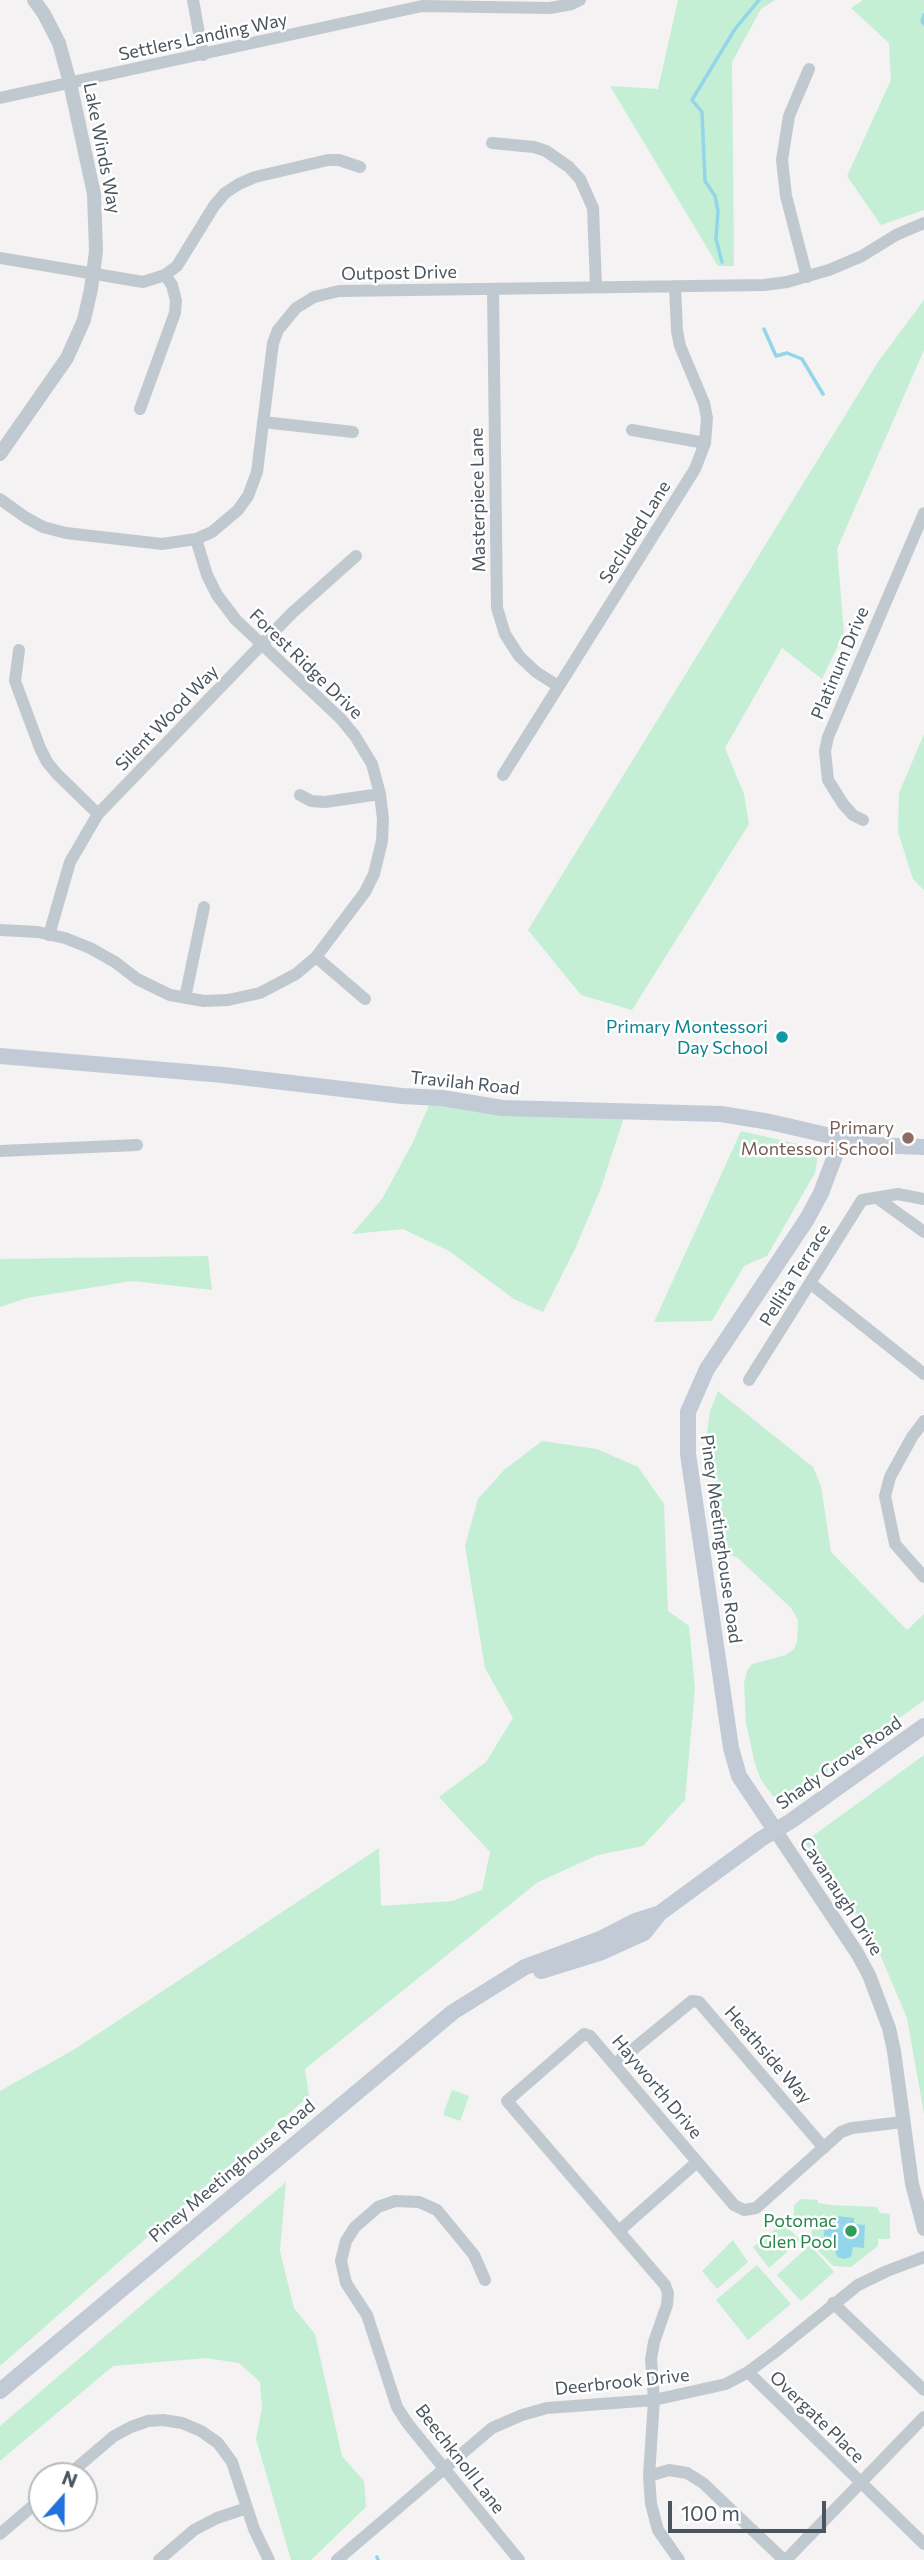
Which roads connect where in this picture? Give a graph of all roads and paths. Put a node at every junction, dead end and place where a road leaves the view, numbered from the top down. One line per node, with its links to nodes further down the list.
1 (34, 0): 7 (street, Lake Winds Way)
2 (193, 0): 5 (street)
3 (580, 0): 4 (street, Settlers Landing Way)
4 (422, 3): 5 (street, Settlers Landing Way)
5 (203, 55): 7 (street, Settlers Landing Way)
6 (809, 69): 15 (street)
7 (70, 83): 8 (street, Settlers Landing Way); 13 (street, Lake Winds Way)
8 (0, 98)
9 (492, 143): 17 (street)
10 (360, 167): 14 (street)
11 (924, 223): 15 (street, Outpost Drive)
12 (0, 258): 13 (street)
13 (93, 275): 14 (street); 24 (street, Lake Winds Way)
14 (165, 275): 19 (street)
15 (807, 277): 16 (street, Outpost Drive)
16 (675, 285): 17 (street, Outpost Drive); 23 (street, Secluded Lane)
17 (596, 286): 18 (street, Outpost Drive)
18 (493, 289): 20 (street, Outpost Drive); 31 (street, Masterpiece Lane)
19 (141, 409)
20 (263, 422): 22 (street); 27 (street, Outpost Drive)
21 (632, 430): 23 (street)
22 (353, 432)
23 (705, 443): 31 (street, Secluded Lane)
24 (0, 454)
25 (0, 499): 27 (street, Outpost Drive)
26 (924, 513): 36 (street, Platinum Drive)
27 (196, 539): 29 (street, Forest Ridge Drive)
28 (356, 556): 29 (street, Silent Wood Way)
29 (262, 645): 33 (street, Forest Ridge Drive); 35 (street, Silent Wood Way)
30 (19, 650): 35 (street)
31 (558, 686): 32 (street, Secluded Lane)
32 (503, 775)
33 (380, 794): 34 (street); 40 (street, Forest Ridge Drive)
34 (300, 795)
35 (98, 814): 39 (street, Silent Wood Way)
36 (863, 820)
37 (204, 907): 41 (street)
38 (0, 930): 39 (street, Forest Ridge Drive)
39 (49, 934): 41 (street, Forest Ridge Drive)
40 (316, 957): 41 (street, Forest Ridge Drive); 42 (street)
41 (185, 998)
42 (365, 999)
43 (0, 1056): 44 (main road, Travilah Road)
44 (841, 1140): 46 (main road, Travilah Road); 57 (main road, Piney Meetinghouse Road)
45 (137, 1145): 47 (street)
46 (924, 1147)
47 (0, 1151)
48 (877, 1198): 49 (street); 50 (street); 51 (street, Pellita Terrace)
49 (924, 1199)
50 (924, 1231)
51 (810, 1283): 52 (street); 53 (street, Pellita Terrace)
52 (924, 1374)
53 (749, 1380)
54 (924, 1422): 55 (street)
55 (924, 1577)
56 (924, 1726): 57 (main road, Shady Grove Road)
57 (775, 1830): 59 (street, Cavanaugh Drive); 69 (main road, Piney Meetinghouse Road)
58 (615, 2064): 60 (street, Heathside Way); 61 (street, Hayworth Drive); 63 (street, Hayworth Drive)
59 (904, 2122): 60 (street, Hayworth Drive); 62 (street, Cavanaugh Drive)
60 (824, 2148): 61 (street, Hayworth Drive)
61 (697, 2162): 63 (street)
62 (924, 2230)
63 (620, 2231): 70 (street, Hayworth Drive)
64 (924, 2257): 66 (street, Deerbrook Drive)
65 (485, 2280): 73 (street, Beechknoll Lane)
66 (833, 2303): 67 (street, Deerbrook Drive); 68 (street)
67 (748, 2372): 70 (street, Deerbrook Drive); 75 (street, Overgate Place)
68 (924, 2390)
69 (0, 2391)
70 (654, 2400): 73 (street, Deerbrook Drive); 74 (street)
71 (924, 2417): 75 (street)
72 (83, 2462): 76 (street)
73 (443, 2468): 82 (street, Deerbrook Drive); 83 (street, Beechknoll Lane)
74 (649, 2476): 84 (street); 85 (street)
75 (861, 2483): 79 (street, Overgate Place); 85 (street)
76 (247, 2508): 80 (street); 81 (street)
77 (28, 2510): 78 (street)
78 (0, 2534)
79 (924, 2544)
80 (159, 2560)
81 (270, 2560)
82 (337, 2560)
83 (519, 2560)
84 (679, 2560)
85 (785, 2560)

